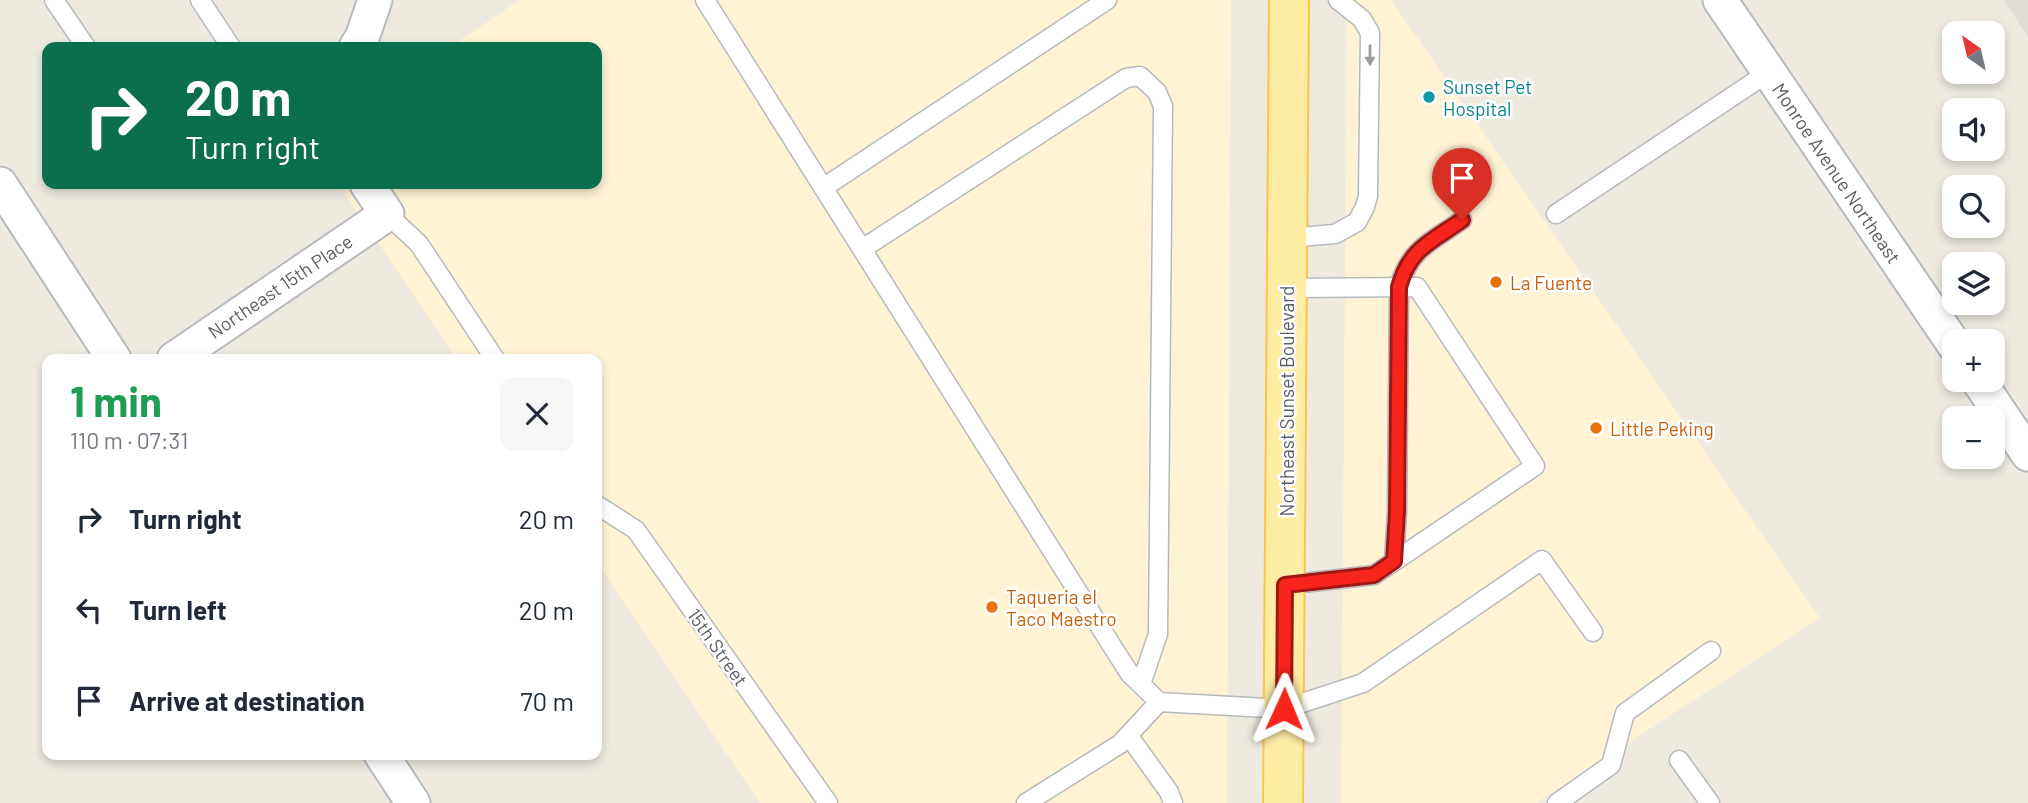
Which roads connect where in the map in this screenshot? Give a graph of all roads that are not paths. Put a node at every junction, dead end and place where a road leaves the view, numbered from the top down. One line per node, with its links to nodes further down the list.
1 (54, 0): 9 (lane)
2 (200, 0): 10 (lane)
3 (375, 0): 11 (street)
4 (705, 0): 14 (lane)
5 (1107, 0): 14 (lane)
6 (1289, 0): 19 (main road, Northeast Sunset Boulevard)
7 (1338, 0): 19 (lane, one-way to 19)
8 (1720, 0): 12 (street, Monroe Avenue Northeast)
9 (83, 42)
10 (229, 42)
11 (359, 42)
12 (1769, 72): 17 (lane); 23 (street, Monroe Avenue Northeast)
13 (0, 184): 24 (street)
14 (823, 188): 20 (lane)
15 (370, 189): 16 (street)
16 (387, 214): 25 (street, Northeast 15th Place); 26 (lane)
17 (1556, 214)
18 (1462, 220): 21 (lane)
19 (1287, 238): 22 (main road, Northeast Sunset Boulevard)
20 (862, 248): 34 (lane); 34 (lane)
21 (1399, 287): 22 (lane); 30 (lane); 30 (lane)
22 (1287, 288): 31 (main road, Northeast Sunset Boulevard)
23 (1943, 329)
24 (111, 354)
25 (181, 354)
26 (492, 354)
27 (1986, 392): 28 (street)
28 (2028, 454)
29 (602, 508): 41 (lane, 15th Street)
30 (1394, 561): 31 (lane)
31 (1285, 585): 36 (main road, Northeast Sunset Boulevard)
32 (1593, 632): 36 (lane)
33 (1711, 651): 45 (lane)
34 (1141, 684): 35 (lane)
35 (1159, 702): 36 (lane); 37 (lane)
36 (1284, 709): 44 (main road, Northeast Sunset Boulevard)
37 (1128, 735): 42 (lane); 43 (lane)
38 (385, 760): 40 (street)
39 (1679, 760): 46 (lane)
40 (414, 803)
41 (828, 803)
42 (1026, 803)
43 (1172, 803)
44 (1283, 803)
45 (1557, 803)
46 (1710, 803)

